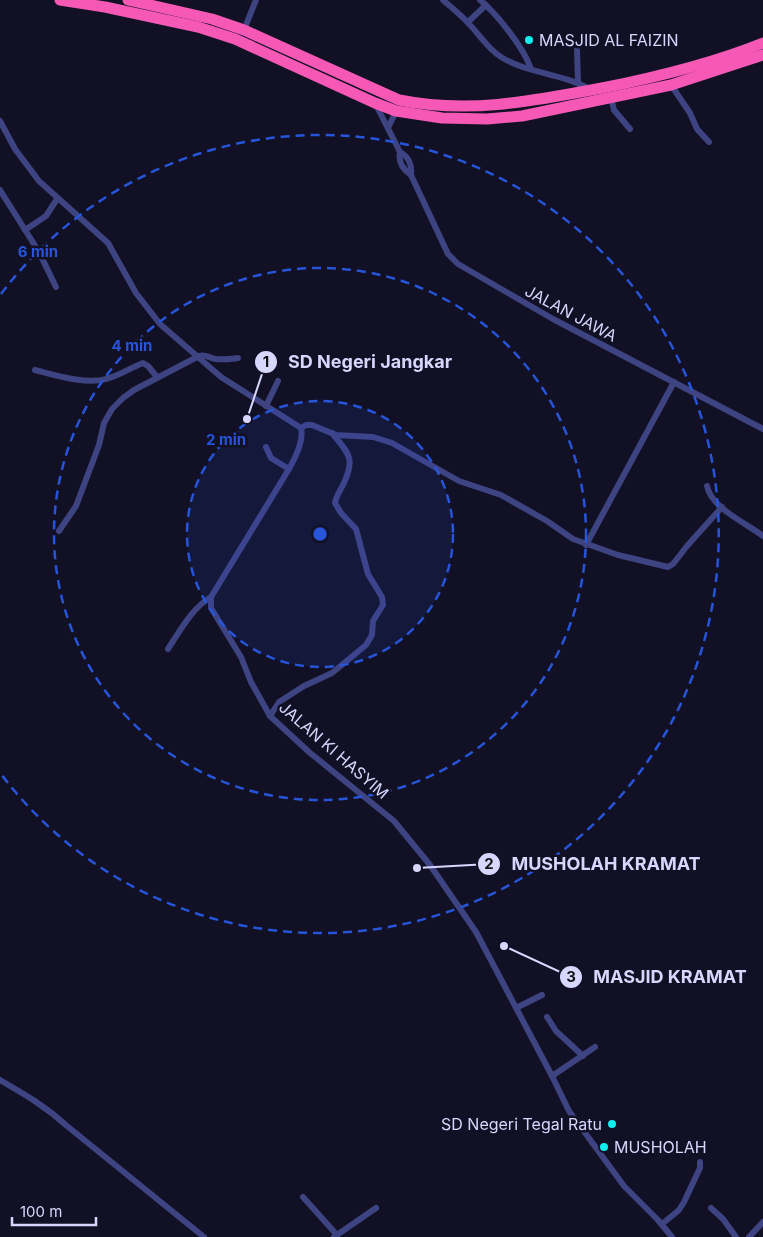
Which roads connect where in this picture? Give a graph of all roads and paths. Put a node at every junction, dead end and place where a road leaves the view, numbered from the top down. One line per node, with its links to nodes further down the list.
1 (60, 0): 8 (highway)
2 (128, 0): 6 (highway)
3 (256, 0): 10 (street)
4 (443, 0): 9 (street)
5 (480, 0): 7 (street)
6 (158, 3): 8 (street); 10 (highway)
7 (486, 5): 9 (street); 14 (street)
8 (154, 19): 19 (highway)
9 (468, 22): 14 (street)
10 (244, 30): 20 (highway)
11 (763, 43): 17 (highway)
12 (577, 50): 15 (street)
13 (763, 55): 16 (highway)
14 (531, 69): 15 (street)
15 (578, 82): 17 (street)
16 (671, 86): 18 (highway); 25 (street)
17 (591, 90): 20 (highway)
18 (611, 98): 20 (highway); 24 (street)
19 (375, 103): 21 (highway); 23 (street, JALAN JAWA)
20 (424, 110): 21 (highway)
21 (396, 111): 23 (street)
22 (0, 121): 27 (street)
23 (388, 128): 35 (street, JALAN JAWA)
24 (630, 129)
25 (708, 142)
26 (0, 190): 28 (street)
27 (56, 199): 28 (street); 30 (street)
28 (24, 230): 29 (street)
29 (56, 287)
30 (199, 356): 31 (street); 33 (street); 36 (street)
31 (238, 358)
32 (35, 370): 33 (street)
33 (157, 377): 44 (street)
34 (278, 381): 36 (street)
35 (674, 382): 38 (street, JALAN JAWA); 46 (street)
36 (266, 406): 37 (street)
37 (301, 428): 39 (street); 41 (street)
38 (763, 429)
39 (332, 433): 46 (street); 49 (street)
40 (266, 447): 41 (street)
41 (289, 469): 47 (street)
42 (707, 486): 43 (street)
43 (722, 507): 45 (street); 46 (street)
44 (59, 531)
45 (763, 536)
46 (586, 545)
47 (211, 597): 48 (street); 49 (street, JALAN KI HASYIM)
48 (168, 649)
49 (270, 716): 51 (street, JALAN KI HASYIM)
50 (542, 994): 51 (street)
51 (516, 1008): 55 (street, JALAN KI HASYIM)
52 (547, 1016): 54 (street)
53 (595, 1047): 54 (street)
54 (583, 1056): 55 (street)
55 (552, 1076): 62 (street, JALAN KI HASYIM)
56 (0, 1080): 64 (street)
57 (700, 1162): 62 (street)
58 (302, 1197): 63 (street)
59 (376, 1208): 63 (street)
60 (711, 1208): 66 (street)
61 (763, 1222): 67 (street)
62 (662, 1224): 65 (street, JALAN KI HASYIM)
63 (336, 1236)
64 (204, 1237)
65 (672, 1237)
66 (736, 1237)
67 (749, 1237)

